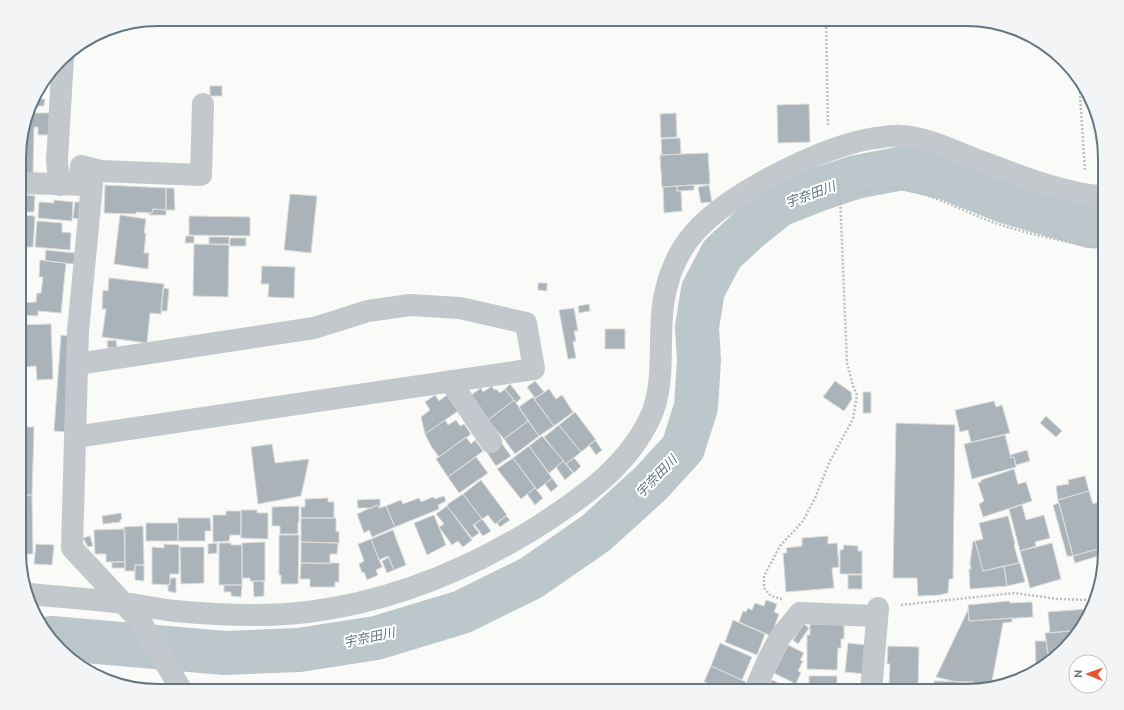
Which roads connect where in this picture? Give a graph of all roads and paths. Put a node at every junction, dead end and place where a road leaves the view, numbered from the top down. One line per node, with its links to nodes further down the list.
1 (826, 26): 5 (path)
2 (60, 70): 7 (street)
3 (1080, 92): 8 (path)
4 (203, 104): 7 (street)
5 (832, 150): 8 (street); 10 (path); 19 (street)
6 (26, 183): 7 (street)
7 (69, 185): 12 (street)
8 (1082, 193): 9 (street)
9 (1098, 196)
10 (840, 202): 11 (path); 17 (path)
11 (1098, 247)
12 (78, 364): 13 (street); 14 (street)
13 (450, 381): 14 (street); 15 (street)
14 (75, 436): 19 (street)
15 (491, 442)
16 (33, 594): 19 (street)
17 (789, 599)
18 (1089, 600): 20 (path)
19 (123, 603): 21 (street)
20 (877, 612): 22 (street); 23 (street)
21 (178, 684)
22 (758, 684)
23 (872, 684)

